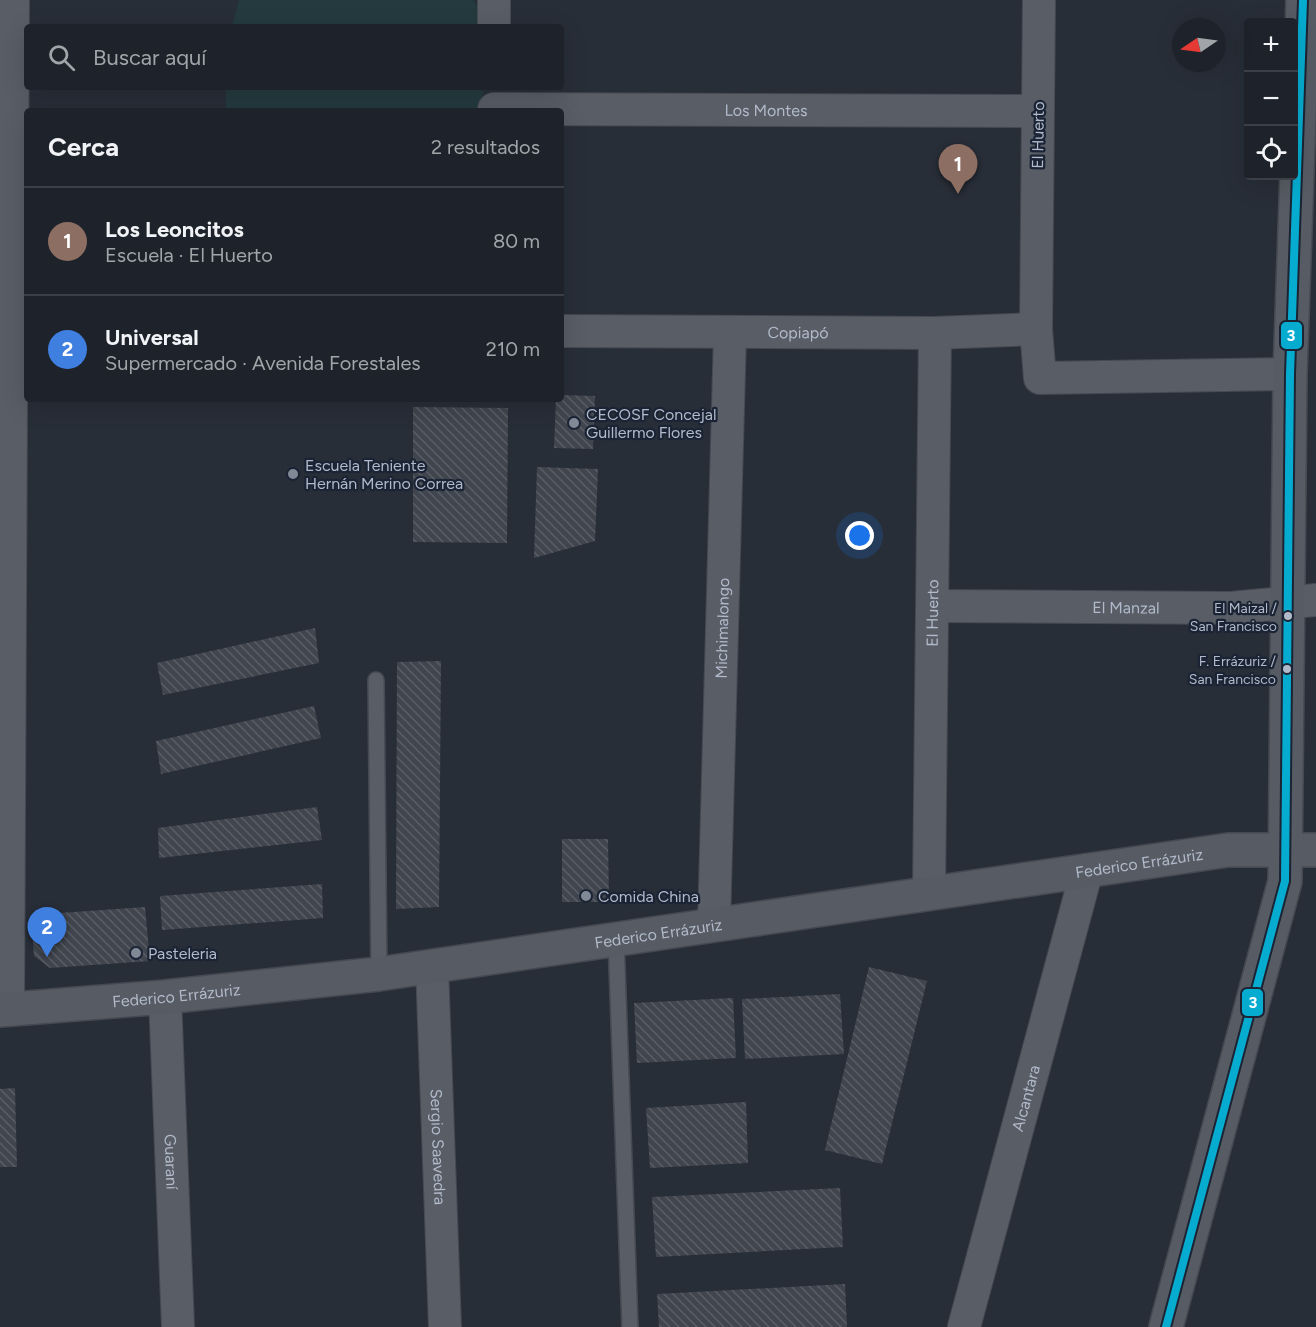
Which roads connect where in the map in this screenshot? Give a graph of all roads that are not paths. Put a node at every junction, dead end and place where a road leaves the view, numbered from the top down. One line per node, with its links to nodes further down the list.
1 (13, 0): 7 (street)
2 (494, 0): 5 (street)
3 (1040, 0): 9 (street, El Huerto)
4 (1303, 0): 6 (main road)
5 (494, 24)
6 (1309, 49): 10 (main road)
7 (6, 70): 12 (street)
8 (494, 102): 9 (street, Los Montes)
9 (1038, 111): 11 (street, El Huerto)
10 (1306, 196): 16 (main road)
11 (1036, 329): 15 (street, Copiapó); 16 (street, El Huerto)
12 (19, 330): 17 (street)
13 (564, 331): 14 (street, Copiapó)
14 (730, 333): 15 (street, Copiapó); 25 (street, Michimalongo)
15 (935, 333): 19 (street, El Huerto)
16 (1290, 374): 18 (main road)
17 (5, 545): 21 (street)
18 (1302, 601): 19 (street, El Manzal); 22 (main road)
19 (934, 606): 24 (street, El Huerto)
20 (376, 680): 28 (lane)
21 (4, 759): 30 (street)
22 (1301, 849): 23 (main road, Federico Errázuriz); 35 (main road)
23 (1087, 870): 24 (main road, Federico Errázuriz); 34 (street, Alcantara)
24 (929, 893): 25 (main road, Federico Errázuriz)
25 (714, 924): 26 (main road, Federico Errázuriz)
26 (616, 939): 27 (main road, Federico Errázuriz); 33 (lane)
27 (432, 967): 28 (main road, Federico Errázuriz); 32 (street, Sergio Saavedra)
28 (379, 974): 29 (main road, Federico Errázuriz)
29 (165, 997): 30 (main road, Federico Errázuriz); 31 (street, Guaraní)
30 (4, 1010)
31 (178, 1327)
32 (445, 1327)
33 (630, 1327)
34 (964, 1327)
35 (1166, 1327)

